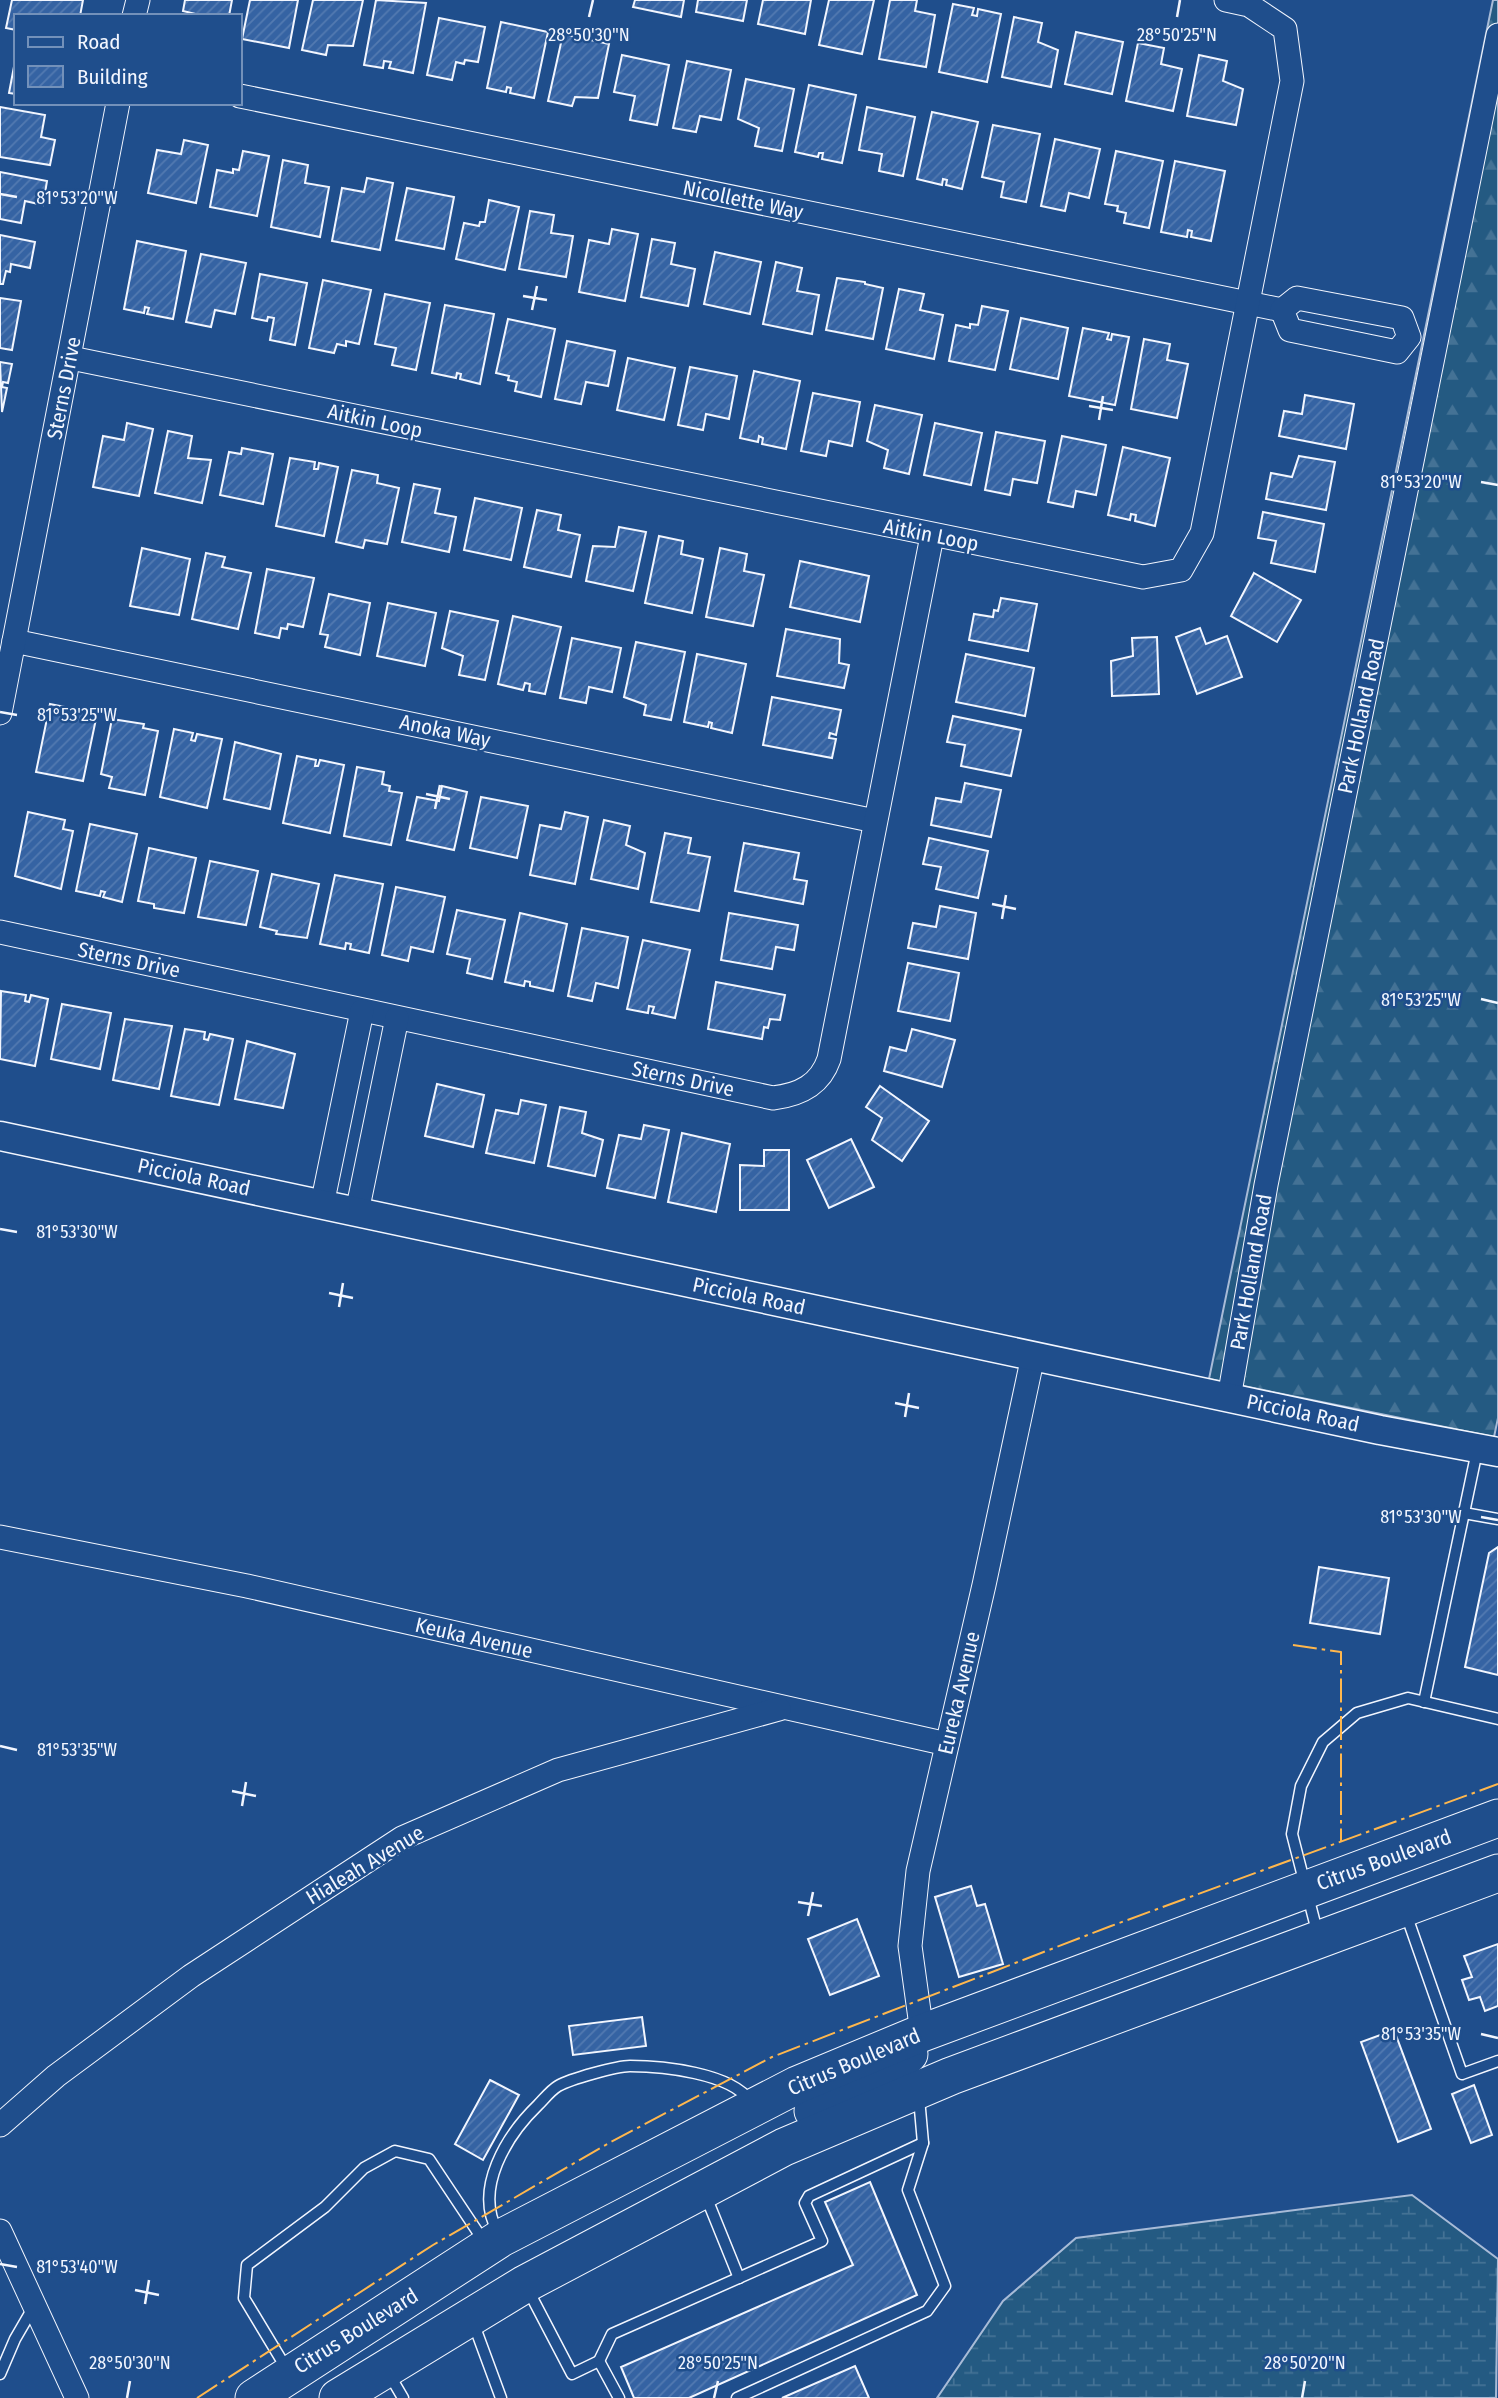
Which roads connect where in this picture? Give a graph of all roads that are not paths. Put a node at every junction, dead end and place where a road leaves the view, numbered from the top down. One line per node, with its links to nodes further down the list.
1 (1226, 0): 5 (street, Aitkin Loop)
2 (1498, 36): 8 (street, Park Holland Road)
3 (242, 96): 5 (street, Nicollette Way)
4 (118, 105): 9 (street, Sterns Drive)
5 (1247, 304): 6 (street, Nicollette Way); 10 (street, Aitkin Loop)
6 (1282, 310): 7 (street); 7 (street)
7 (1409, 337): 8 (street)
8 (1437, 343): 21 (street, Park Holland Road)
9 (71, 358): 10 (street, Aitkin Loop); 11 (street, Sterns Drive)
10 (932, 536): 13 (street, Sterns Drive)
11 (14, 641): 12 (street, Sterns Drive); 13 (street, Anoka Way)
12 (0, 713)
13 (875, 821): 16 (street, Sterns Drive)
14 (0, 932): 15 (street, Sterns Drive)
15 (362, 1011): 16 (street, Sterns Drive); 18 (street)
16 (397, 1018): 19 (street)
17 (0, 1136): 18 (street, Picciola Road)
18 (322, 1205): 19 (street, Picciola Road)
19 (357, 1212): 20 (street, Picciola Road)
20 (1032, 1356): 21 (street, Picciola Road); 29 (street, Eureka Avenue)
21 (1229, 1398): 22 (street, Picciola Road)
22 (1488, 1450): 23 (lane)
23 (1464, 1513): 24 (lane); 26 (lane)
24 (1498, 1519)
25 (0, 1536): 27 (street, Keuka Avenue)
26 (1424, 1702): 28 (lane); 32 (lane)
27 (782, 1708): 29 (street, Keuka Avenue); 40 (street, Hialeah Avenue)
28 (1498, 1720)
29 (947, 1744): 36 (street, Eureka Avenue)
30 (1498, 1818): 32 (highway, Citrus Boulevard)
31 (1495, 1877): 33 (highway)
32 (1307, 1888): 34 (highway, Citrus Boulevard); 35 (lane)
33 (1409, 1922): 35 (highway); 37 (lane)
34 (1206, 1926): 36 (highway, Citrus Boulevard); 38 (highway)
35 (1319, 1938): 38 (highway)
36 (922, 2033): 39 (highway, Citrus Boulevard); 43 (highway)
37 (1498, 2062)
38 (918, 2092): 41 (lane); 42 (highway)
39 (754, 2106): 45 (highway, Citrus Boulevard); 45 (lane)
40 (0, 2125)
41 (923, 2143): 46 (lane); 59 (lane)
42 (702, 2188): 43 (highway); 46 (lane)
43 (648, 2217): 47 (highway)
44 (0, 2231): 48 (street)
45 (495, 2243): 53 (highway, Citrus Boulevard); 53 (lane)
46 (739, 2278): 50 (lane)
47 (525, 2284): 49 (highway); 50 (lane)
48 (35, 2305): 51 (lane); 54 (street)
49 (471, 2316): 52 (highway); 57 (lane)
50 (599, 2361): 58 (lane)
51 (0, 2374)
52 (395, 2383): 56 (highway)
53 (293, 2386): 55 (highway, Citrus Boulevard)
54 (77, 2398)
55 (254, 2398)
56 (338, 2398)
57 (501, 2398)
58 (619, 2398)
59 (737, 2398)

